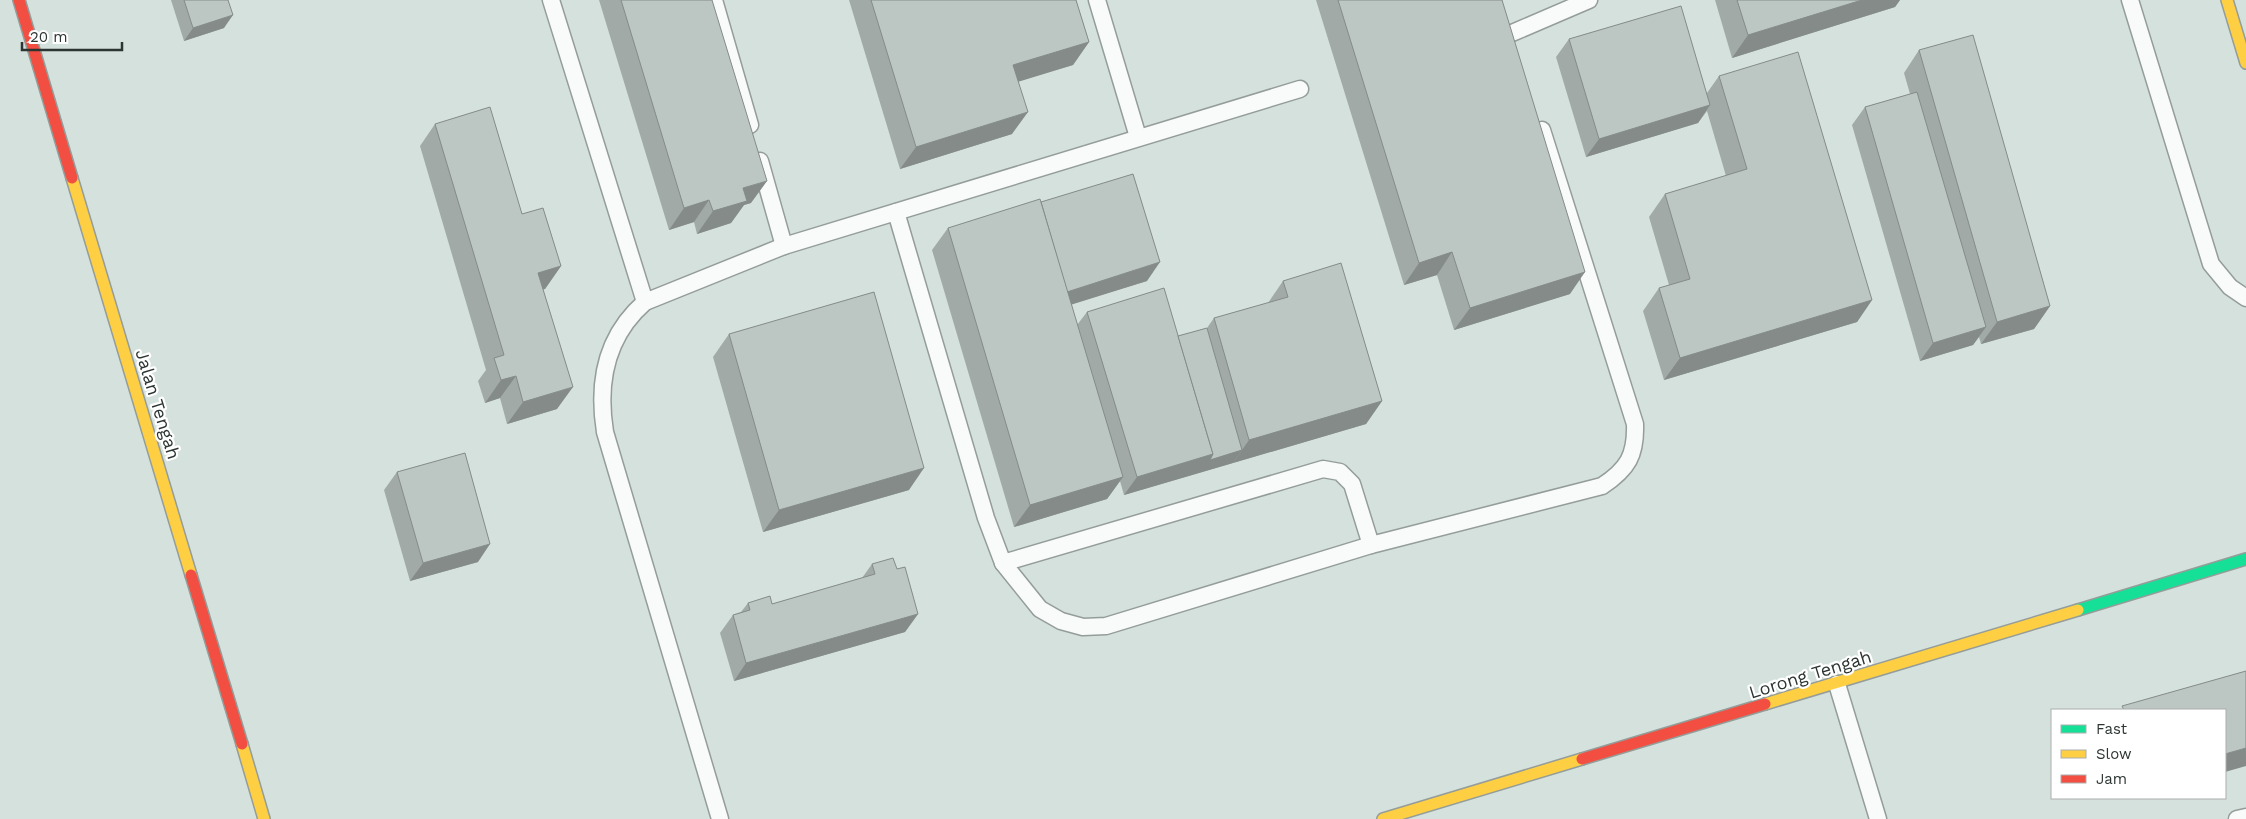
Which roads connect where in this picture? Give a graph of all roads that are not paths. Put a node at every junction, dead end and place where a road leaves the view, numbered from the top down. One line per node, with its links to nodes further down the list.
1 (19, 0): 24 (street, Jalan Tengah)
2 (551, 0): 18 (lane)
3 (714, 0): 16 (lane)
4 (1097, 0): 14 (lane)
5 (1589, 0): 9 (lane)
6 (2130, 0): 17 (lane)
7 (2227, 0): 11 (street)
8 (1506, 16): 9 (lane)
9 (1512, 33): 10 (lane)
10 (1517, 50)
11 (2246, 63)
12 (1300, 89): 14 (lane)
13 (1538, 118): 19 (lane)
14 (1138, 137): 15 (lane)
15 (896, 212): 16 (lane); 21 (lane)
16 (784, 246): 18 (lane)
17 (2246, 298)
18 (646, 302): 25 (lane)
19 (1371, 544): 21 (lane); 21 (lane)
20 (2246, 560): 22 (street, Lorong Tengah)
21 (1003, 563)
22 (1837, 684): 26 (street, Lorong Tengah); 27 (lane)
23 (2246, 817): 28 (lane)
24 (264, 819)
25 (720, 819)
26 (1383, 819)
27 (1878, 819)
28 (2237, 819)

